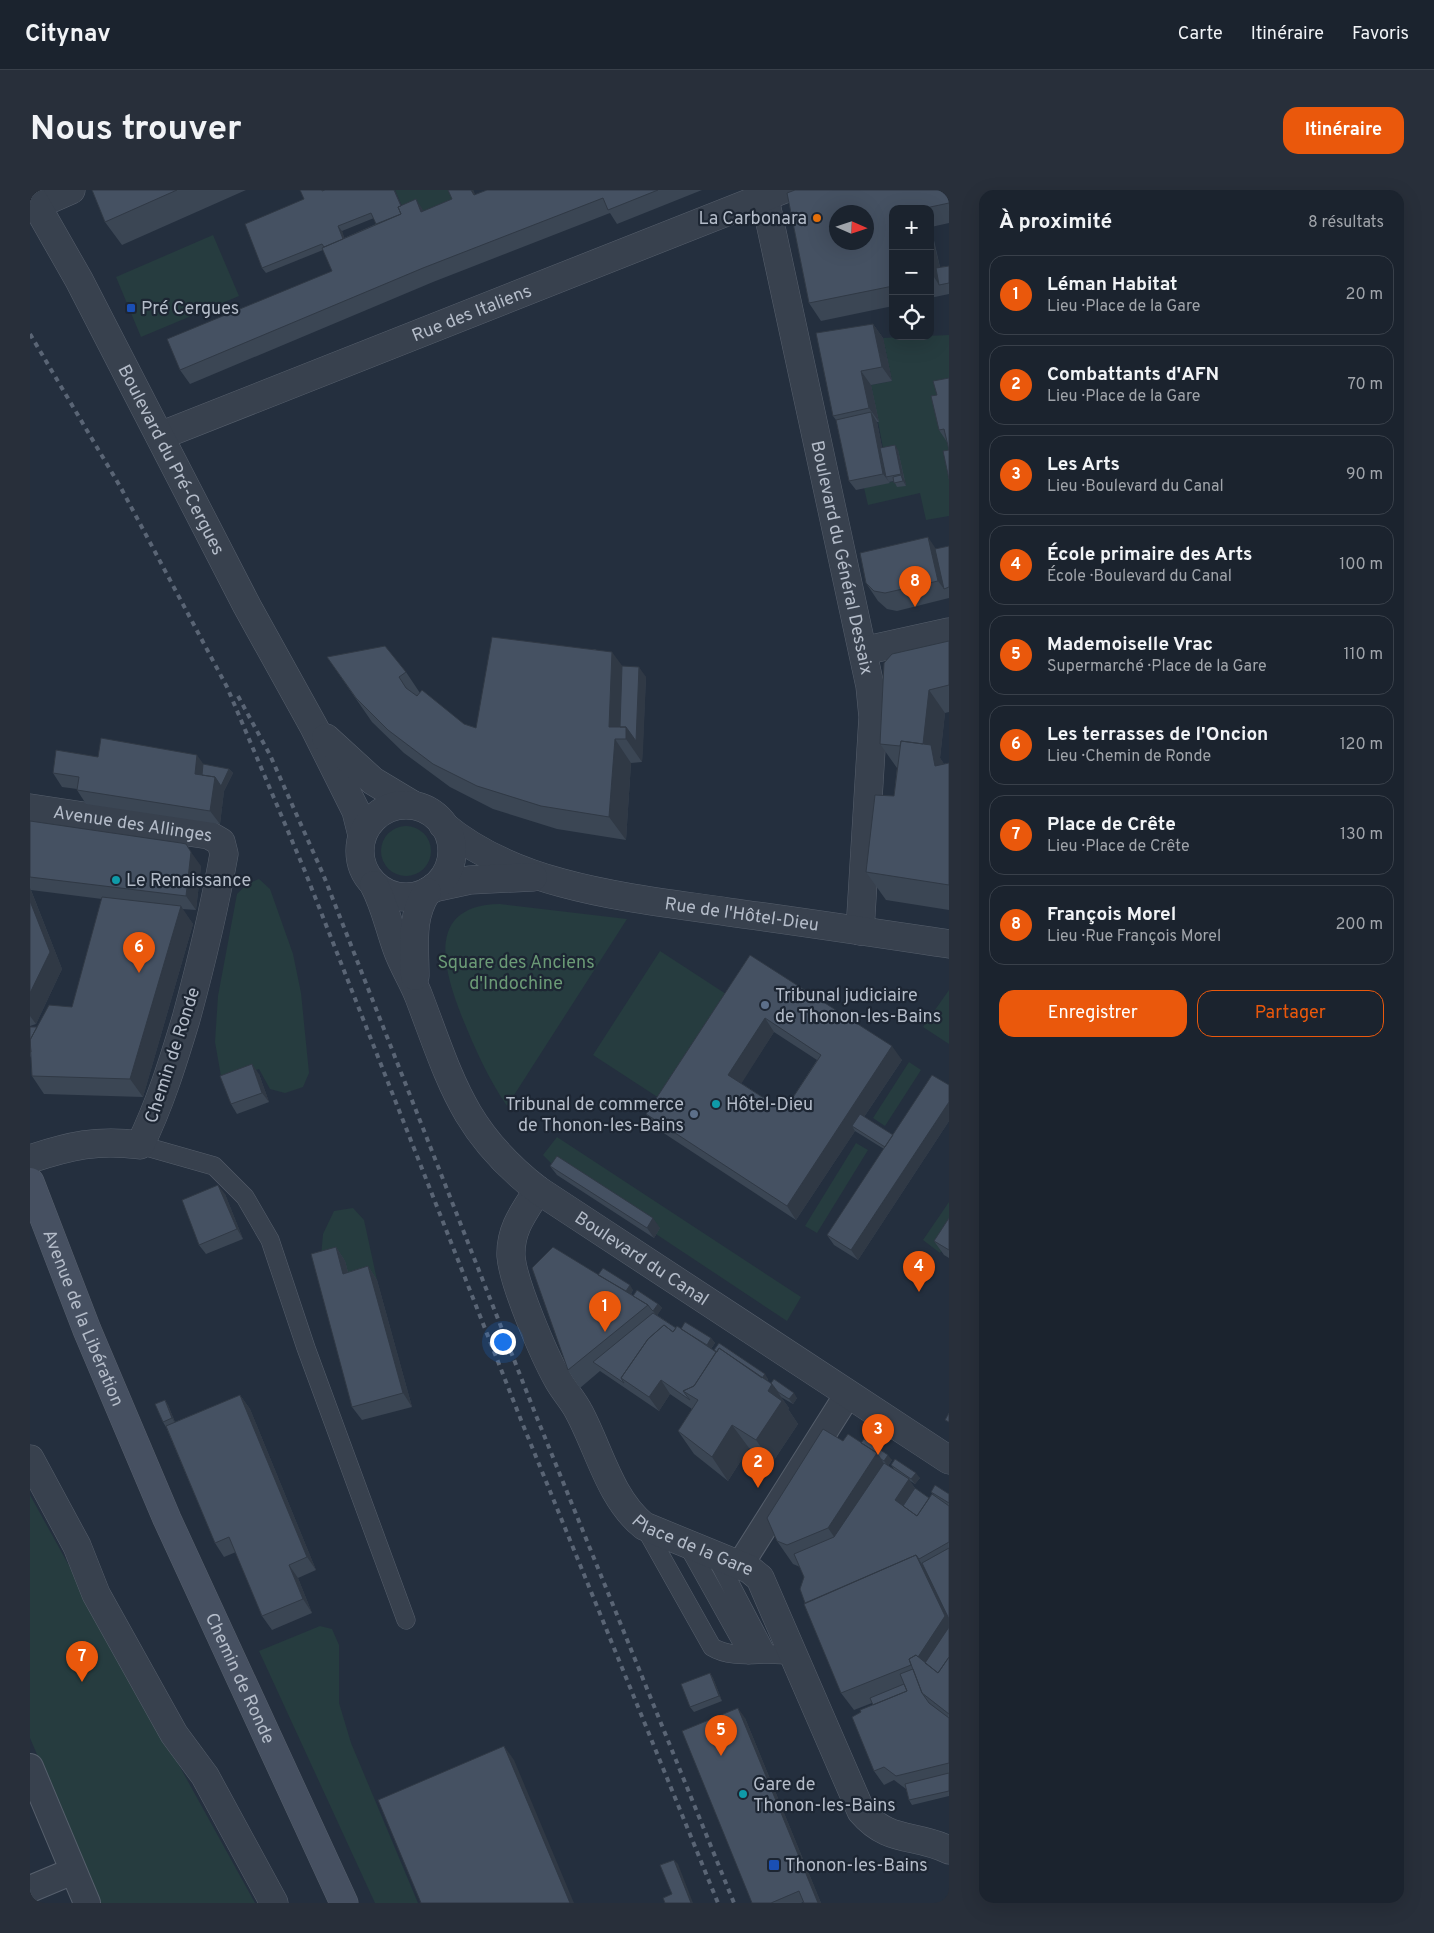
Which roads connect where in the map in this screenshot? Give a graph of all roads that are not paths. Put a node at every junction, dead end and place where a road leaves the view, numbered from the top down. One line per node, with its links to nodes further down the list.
1 (71, 190): 3 (street)
2 (770, 192): 4 (street, Rue des Italiens); 6 (street, Boulevard du Général Dessaix)
3 (33, 200): 4 (street, Boulevard du Pré-Cergues)
4 (160, 436): 7 (street, Boulevard du Pré-Cergues)
5 (949, 632): 6 (street)
6 (863, 651): 16 (street, Boulevard du Général Dessaix)
7 (314, 727): 8 (street, Boulevard du Pré-Cergues); 11 (street, Boulevard du Pré-Cergues)
8 (413, 805): 10 (street, Rue de l'Hôtel-Dieu); 11 (street)
9 (30, 808): 12 (street, Avenue des Allinges)
10 (443, 824): 13 (street, Rue de l'Hôtel-Dieu); 15 (street)
11 (362, 835): 14 (street)
12 (224, 854): 19 (street, Chemin de Ronde)
13 (536, 876): 15 (street, Rue de l'Hôtel-Dieu); 16 (street, Rue de l'Hôtel-Dieu)
14 (374, 885): 15 (street, Rue de l'Hôtel-Dieu); 18 (street, Boulevard du Canal)
15 (430, 890): 18 (street, Boulevard du Canal)
16 (860, 931): 17 (street, Rue de l'Hôtel-Dieu)
17 (949, 944)
18 (415, 987): 22 (street, Boulevard du Canal)
19 (140, 1145): 20 (street, Chemin de Ronde); 31 (lane)
20 (30, 1159)
21 (30, 1182): 24 (main road, Avenue de la Libération)
22 (538, 1190): 23 (street, Boulevard du Canal); 27 (street, Place de la Gare)
23 (848, 1394): 26 (street, Boulevard du Canal); 30 (street)
24 (138, 1453): 41 (main road, Chemin de Ronde)
25 (30, 1459): 40 (street)
26 (949, 1460)
27 (644, 1526): 28 (street, Place de la Gare); 33 (lane)
28 (687, 1544): 29 (street, Place de la Gare); 33 (lane)
29 (715, 1555): 30 (street, Place de la Gare); 32 (lane)
30 (740, 1565): 34 (street, Place de la Gare)
31 (406, 1620)
32 (767, 1654): 33 (lane); 34 (lane)
33 (749, 1655)
34 (794, 1657): 36 (street, Place de la Gare)
35 (31, 1770): 37 (street)
36 (949, 1849)
37 (73, 1871): 38 (street); 39 (street)
38 (30, 1889)
39 (87, 1903)
40 (274, 1903)
41 (344, 1903)

